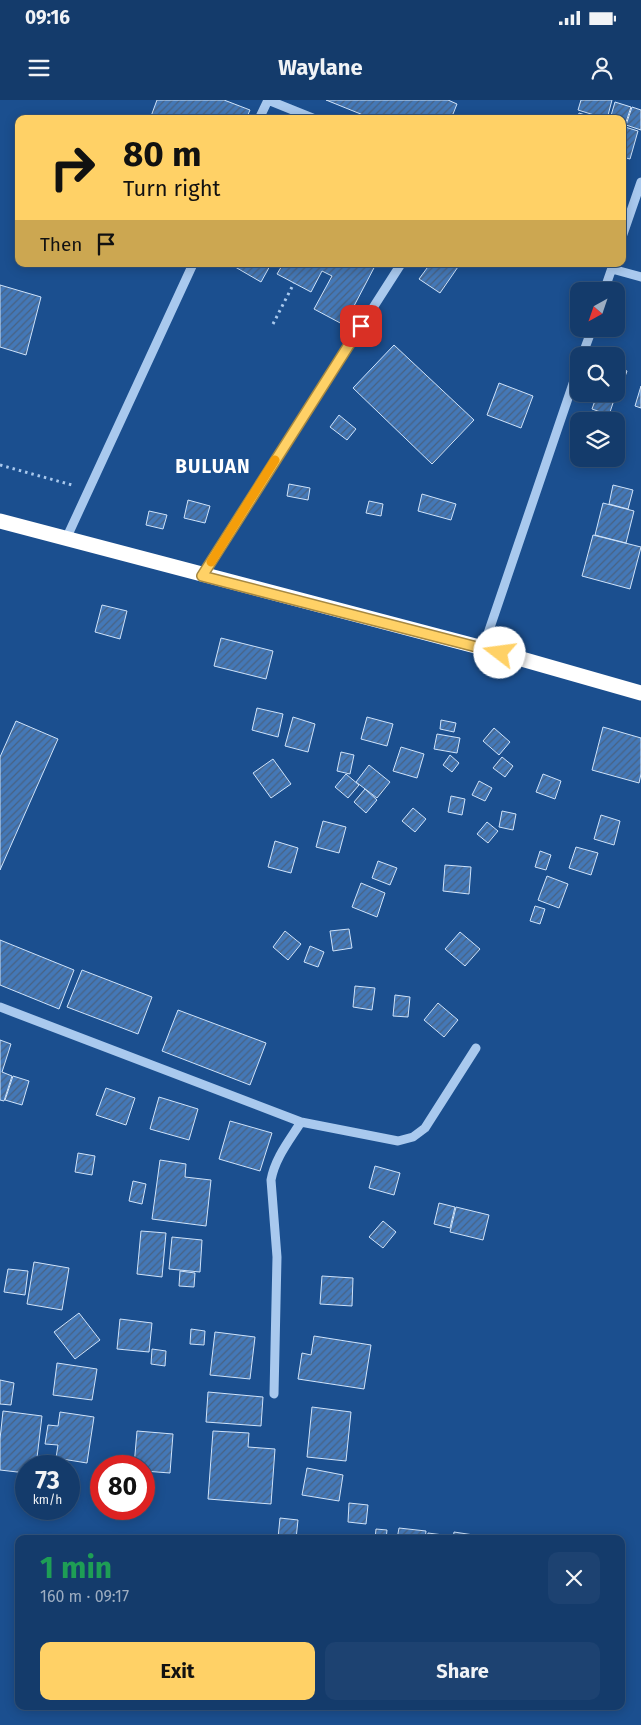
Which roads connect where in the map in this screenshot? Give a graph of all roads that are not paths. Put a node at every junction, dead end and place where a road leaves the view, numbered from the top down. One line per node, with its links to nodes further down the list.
1 (268, 100): 2 (street); 3 (street)
2 (261, 115)
3 (305, 115)
4 (641, 182): 5 (street)
5 (626, 226)
6 (192, 267): 13 (street)
7 (399, 267): 14 (street)
8 (613, 267): 9 (street); 10 (street)
9 (641, 277)
10 (607, 282)
11 (570, 392): 15 (street)
12 (0, 521): 13 (highway)
13 (66, 539): 14 (highway)
14 (202, 576): 15 (highway)
15 (483, 648): 16 (highway)
16 (641, 692)
17 (0, 1008): 19 (street)
18 (476, 1048): 19 (street)
19 (302, 1122): 20 (street)
20 (274, 1394)

